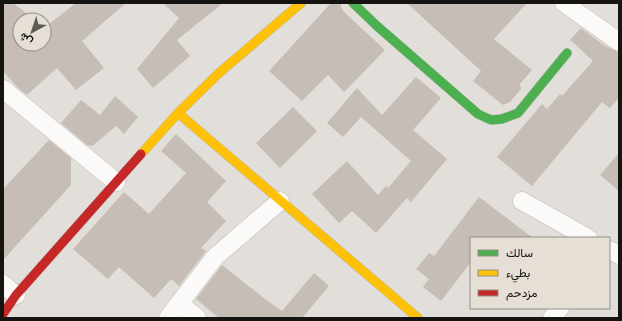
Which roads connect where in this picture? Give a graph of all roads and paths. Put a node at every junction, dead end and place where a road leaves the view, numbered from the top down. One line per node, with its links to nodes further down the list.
1 (301, 3): 7 (street)
2 (353, 3): 5 (street)
3 (564, 3): 4 (street)
4 (619, 42)
5 (567, 54)
6 (3, 89): 8 (street)
7 (178, 113): 8 (street); 9 (street)
8 (116, 182): 14 (street)
9 (280, 201): 15 (street); 20 (street)
10 (522, 201): 11 (street)
11 (586, 237)
12 (610, 250): 13 (street)
13 (619, 255)
14 (10, 290): 17 (street)
15 (180, 304): 18 (street); 19 (street)
16 (559, 309): 21 (street)
17 (3, 314)
18 (168, 318)
19 (197, 318)
20 (418, 318)
21 (552, 318)

